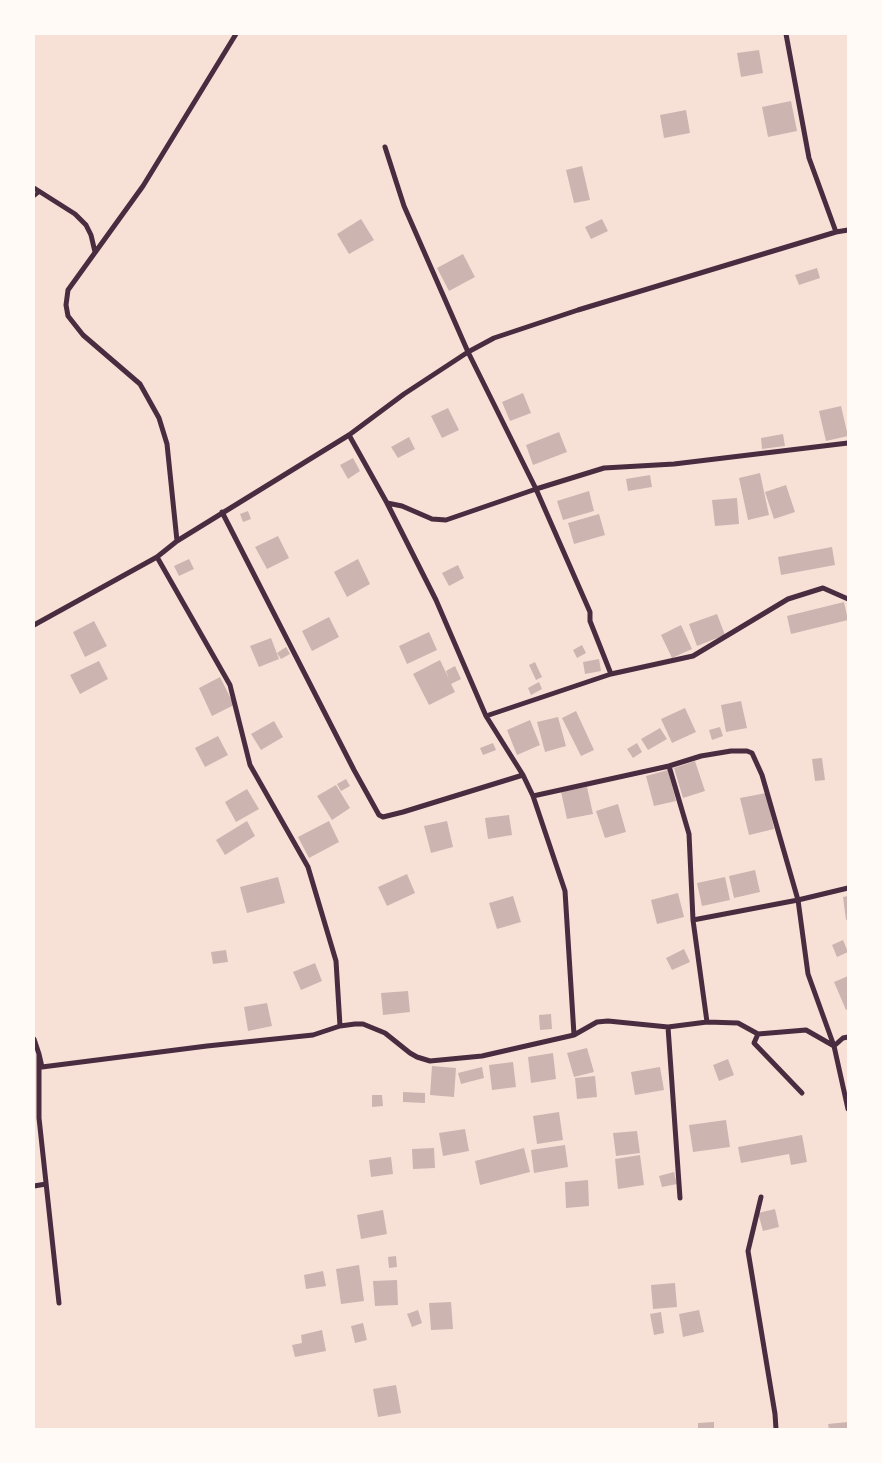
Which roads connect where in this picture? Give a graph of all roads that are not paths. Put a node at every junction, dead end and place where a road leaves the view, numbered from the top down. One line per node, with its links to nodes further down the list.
1 (236, 34): 9 (street)
2 (786, 34): 8 (street)
3 (385, 148): 10 (street)
4 (34, 188): 5 (street)
5 (39, 192): 6 (lane); 9 (street)
6 (34, 196)
7 (848, 230): 8 (street)
8 (836, 232): 10 (street)
9 (96, 252): 16 (street)
10 (468, 352): 11 (street); 13 (street)
11 (349, 435): 14 (street); 15 (street)
12 (848, 443): 13 (street)
13 (536, 489): 14 (street); 20 (street)
14 (387, 503): 21 (street)
15 (222, 512): 16 (street); 23 (street)
16 (176, 541): 17 (street)
17 (158, 557): 19 (street); 29 (street)
18 (848, 599): 20 (street)
19 (34, 625)
20 (611, 674): 21 (street)
21 (486, 716): 23 (street)
22 (669, 766): 24 (street); 26 (street); 27 (street)
23 (523, 775): 24 (street)
24 (533, 796): 32 (street)
25 (848, 888): 26 (street)
26 (798, 900): 27 (street); 35 (street)
27 (693, 920): 28 (street)
28 (707, 1022): 30 (street); 31 (street)
29 (340, 1026): 32 (street); 36 (street)
30 (668, 1027): 32 (street); 42 (street)
31 (758, 1034): 35 (street); 37 (street)
32 (574, 1035)
33 (848, 1037): 35 (street)
34 (34, 1039): 36 (street)
35 (834, 1046): 38 (street)
36 (39, 1054): 39 (street)
37 (802, 1092)
38 (848, 1109)
39 (46, 1184): 40 (street); 43 (street)
40 (34, 1186)
41 (761, 1197): 44 (street)
42 (680, 1198)
43 (59, 1303)
44 (776, 1429)

